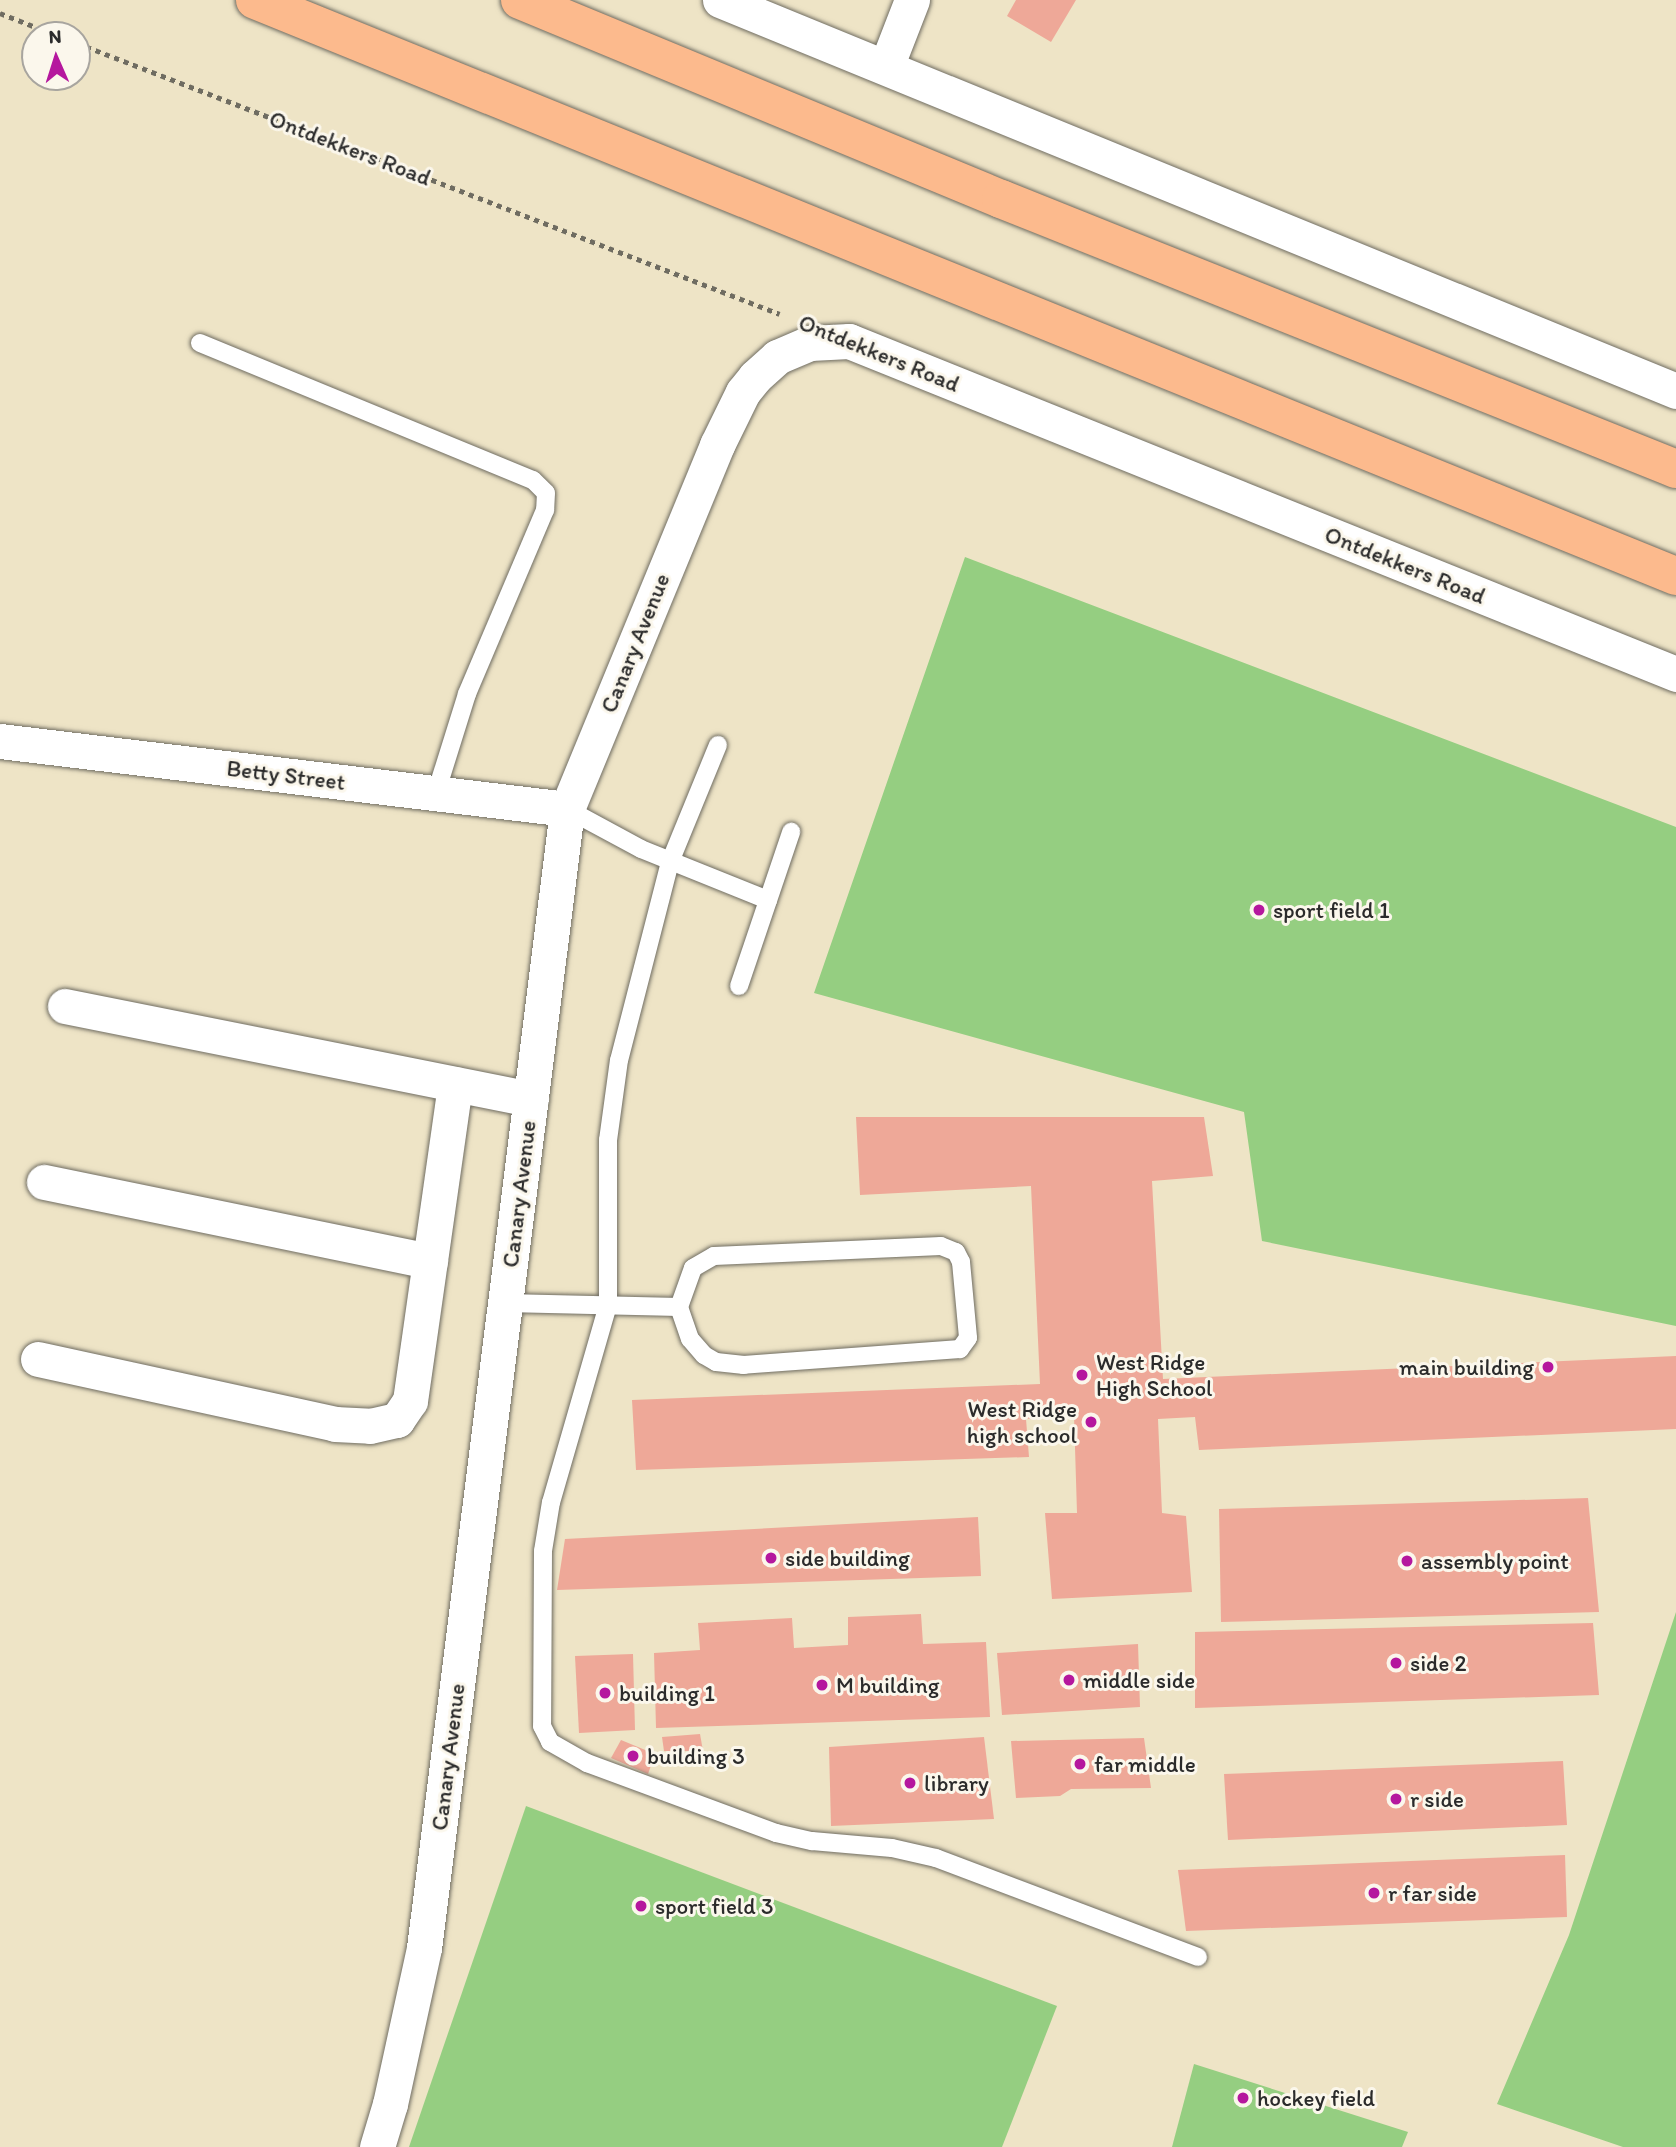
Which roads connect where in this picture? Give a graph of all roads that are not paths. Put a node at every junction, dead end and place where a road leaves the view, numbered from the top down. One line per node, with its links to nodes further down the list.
1 (255, 0): 10 (main road)
2 (520, 0): 9 (main road)
3 (720, 0): 5 (street)
4 (912, 0): 5 (street)
5 (886, 67): 8 (street)
6 (849, 341): 11 (street, Ontdekkers Road); 15 (street, Canary Avenue)
7 (200, 343): 14 (lane)
8 (1676, 391)
9 (1676, 469)
10 (1676, 576)
11 (1676, 674)
12 (2, 742): 14 (street, Betty Street)
13 (718, 745): 17 (lane)
14 (436, 793): 15 (street, Betty Street)
15 (567, 808): 17 (lane); 22 (street, Canary Avenue)
16 (791, 832): 18 (lane)
17 (670, 862): 18 (lane); 26 (lane)
18 (768, 900): 19 (lane)
19 (739, 986)
20 (65, 1006): 21 (street)
21 (455, 1084): 22 (street); 24 (street)
22 (531, 1099): 25 (street, Canary Avenue)
23 (44, 1182): 24 (street)
24 (430, 1261): 28 (street)
25 (505, 1303): 26 (lane); 30 (street, Canary Avenue)
26 (608, 1305): 27 (lane); 29 (lane)
27 (679, 1307): 27 (lane)
28 (38, 1359)
29 (1198, 1957)
30 (377, 2147)

